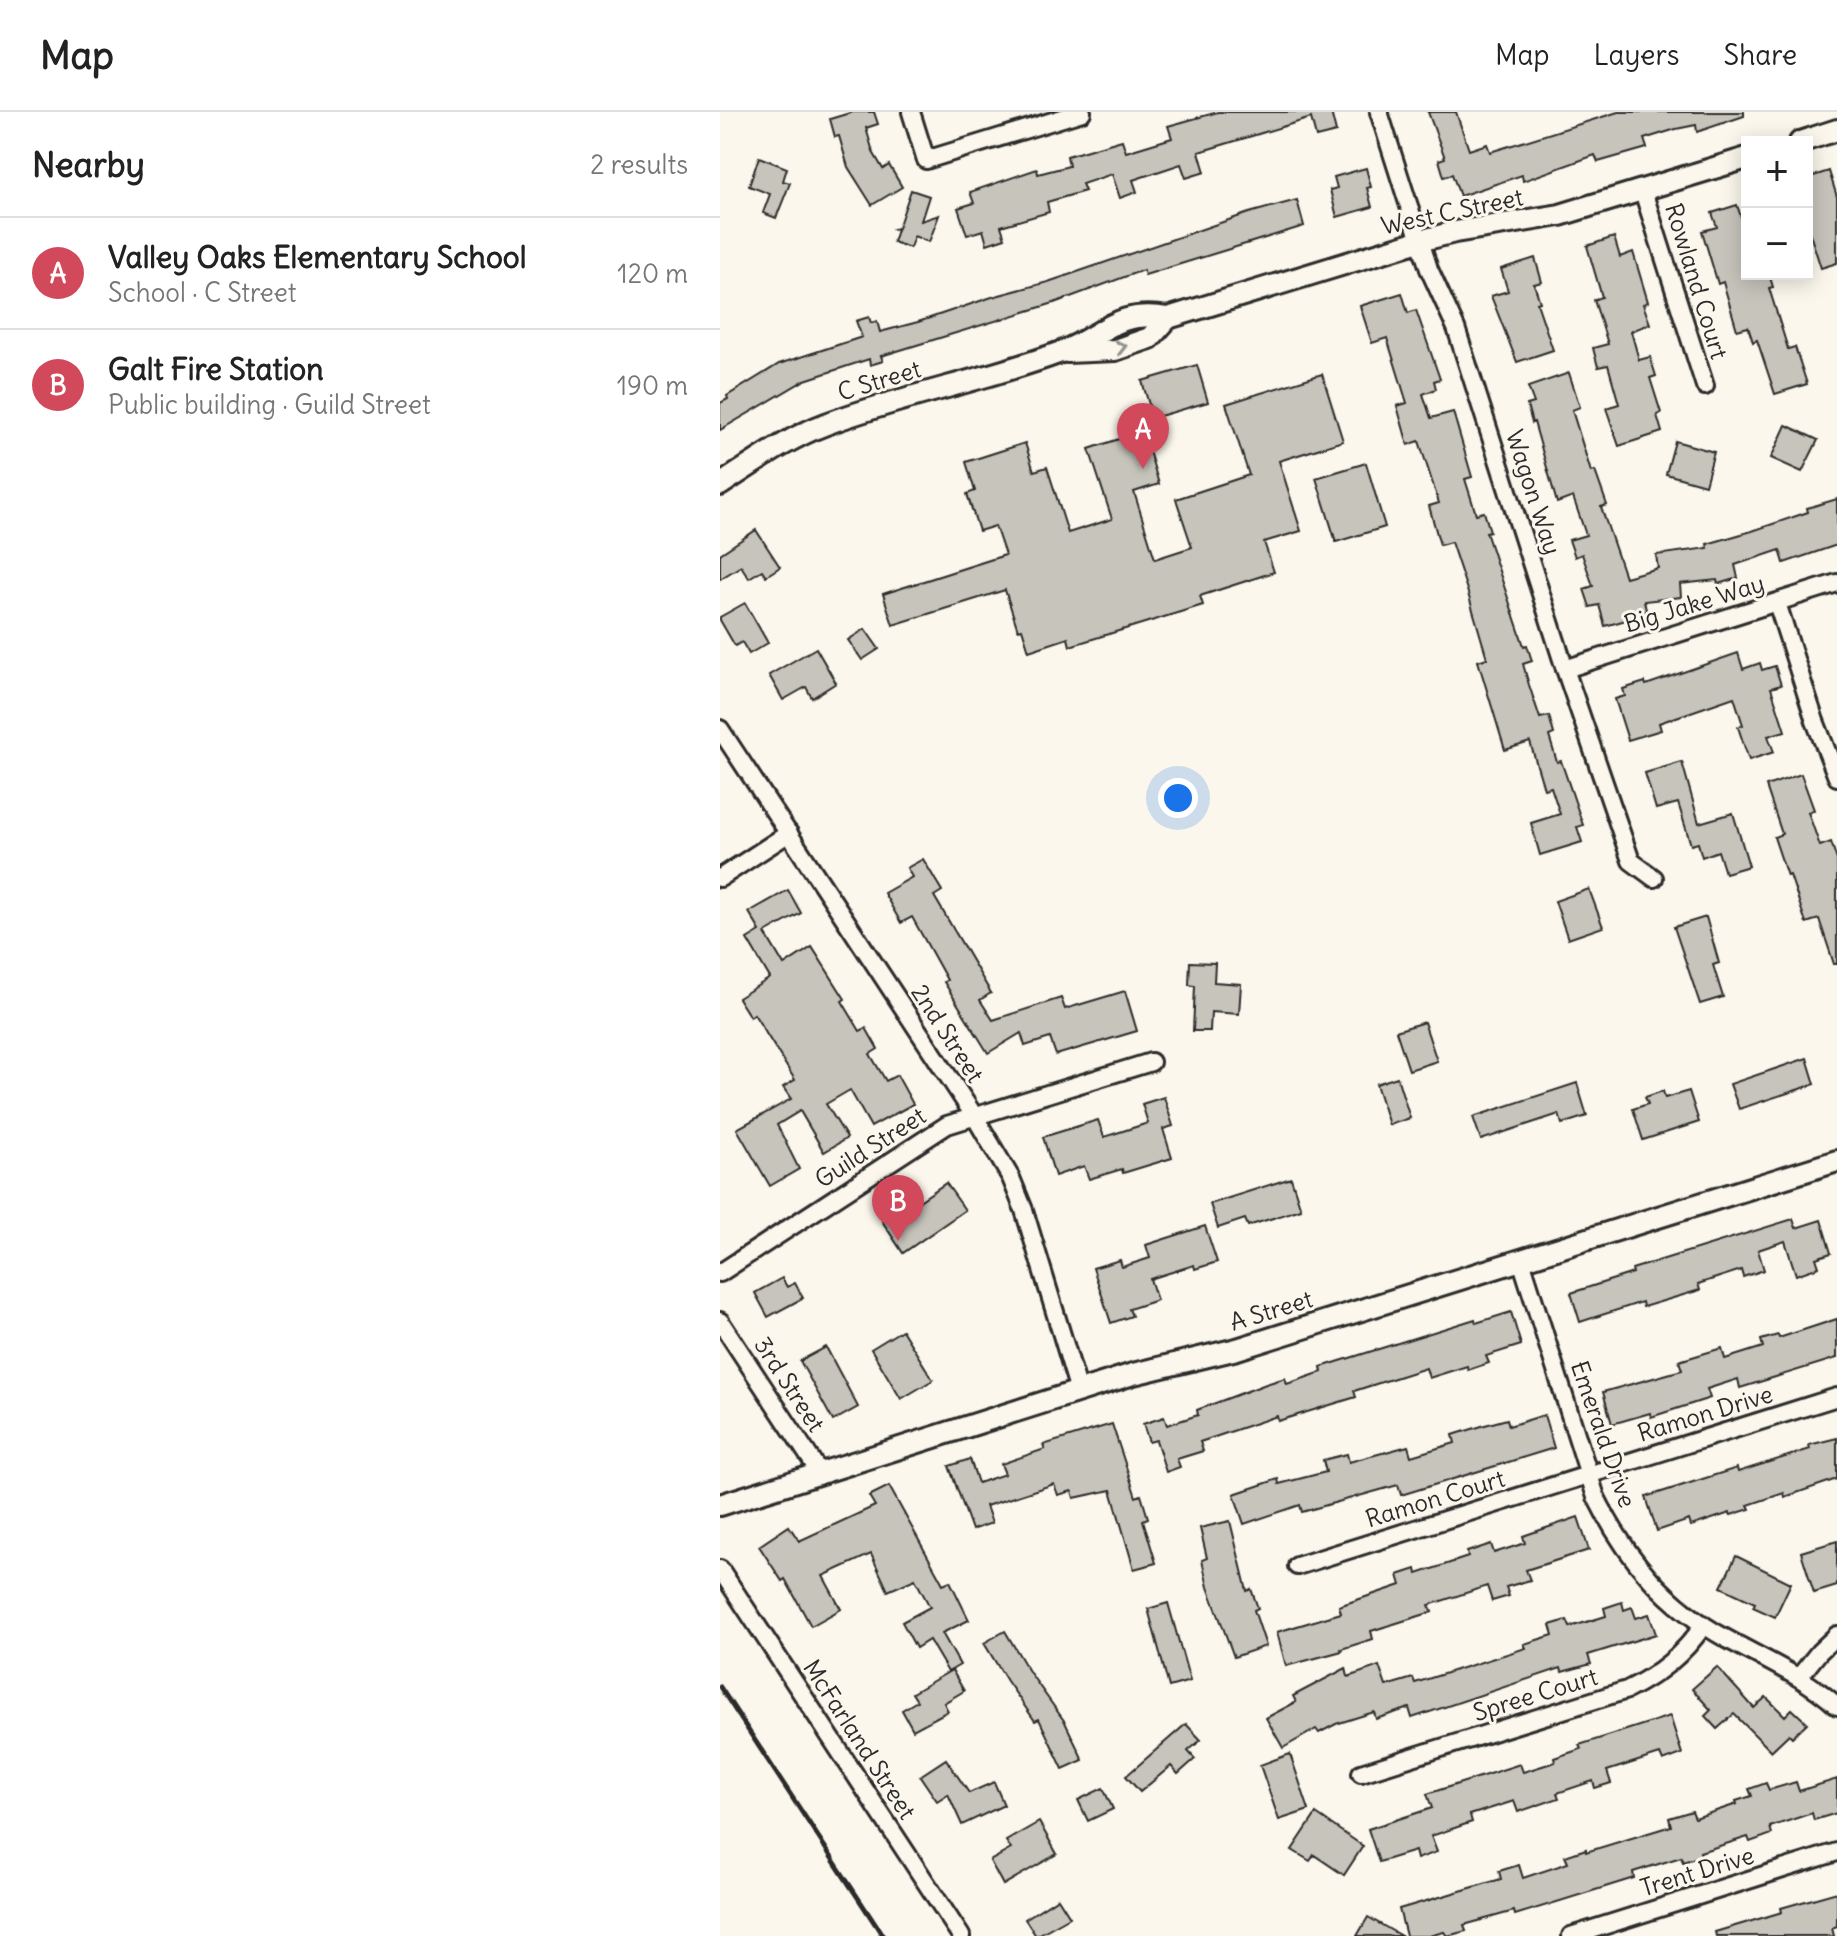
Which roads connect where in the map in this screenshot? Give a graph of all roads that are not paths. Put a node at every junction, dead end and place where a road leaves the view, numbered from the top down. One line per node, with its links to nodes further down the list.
1 (911, 112): 2 (street)
2 (1082, 112)
3 (1379, 112): 8 (street, Wagon Way)
4 (1837, 130): 5 (street)
5 (1813, 138)
6 (1741, 160): 7 (street, West C Street)
7 (1643, 191): 8 (street, West C Street); 10 (street, Rowland Court)
8 (1419, 241): 9 (street, West C Street); 14 (street, Wagon Way)
9 (1168, 318): 11 (street, C Street)
10 (1705, 386)
11 (720, 485)
12 (1837, 583): 13 (street, Big Jake Way)
13 (1777, 603): 14 (street, Big Jake Way); 16 (street)
14 (1565, 669): 19 (street, Wagon Way)
15 (720, 729): 17 (street, 2nd Street)
16 (1837, 777)
17 (789, 833): 18 (street); 21 (street, 2nd Street)
18 (720, 878)
19 (1654, 878)
20 (1151, 1062): 21 (street, Guild Street)
21 (975, 1117): 24 (street, Guild Street); 26 (street, 2nd Street)
22 (1837, 1161): 23 (street, A Street)
23 (1521, 1260): 26 (street, A Street); 29 (street, Emerald Drive)
24 (720, 1273)
25 (720, 1321): 28 (street, 3rd Street)
26 (1079, 1391): 28 (street, A Street)
27 (1837, 1397): 29 (street, Ramon Drive)
28 (820, 1473): 30 (street, A Street)
29 (1588, 1475): 31 (street, Ramon Court); 33 (street, Emerald Drive)
30 (720, 1505)
31 (1297, 1566)
32 (720, 1569): 39 (street, McFarland Street)
33 (1703, 1626): 35 (street, Emerald Drive); 37 (street, Spree Court)
34 (1837, 1635): 35 (street)
35 (1799, 1677): 36 (street, Emerald Drive)
36 (1837, 1706)
37 (1361, 1773)
38 (1837, 1852): 40 (street, Trent Drive)
39 (961, 1936)
40 (1571, 1936)

